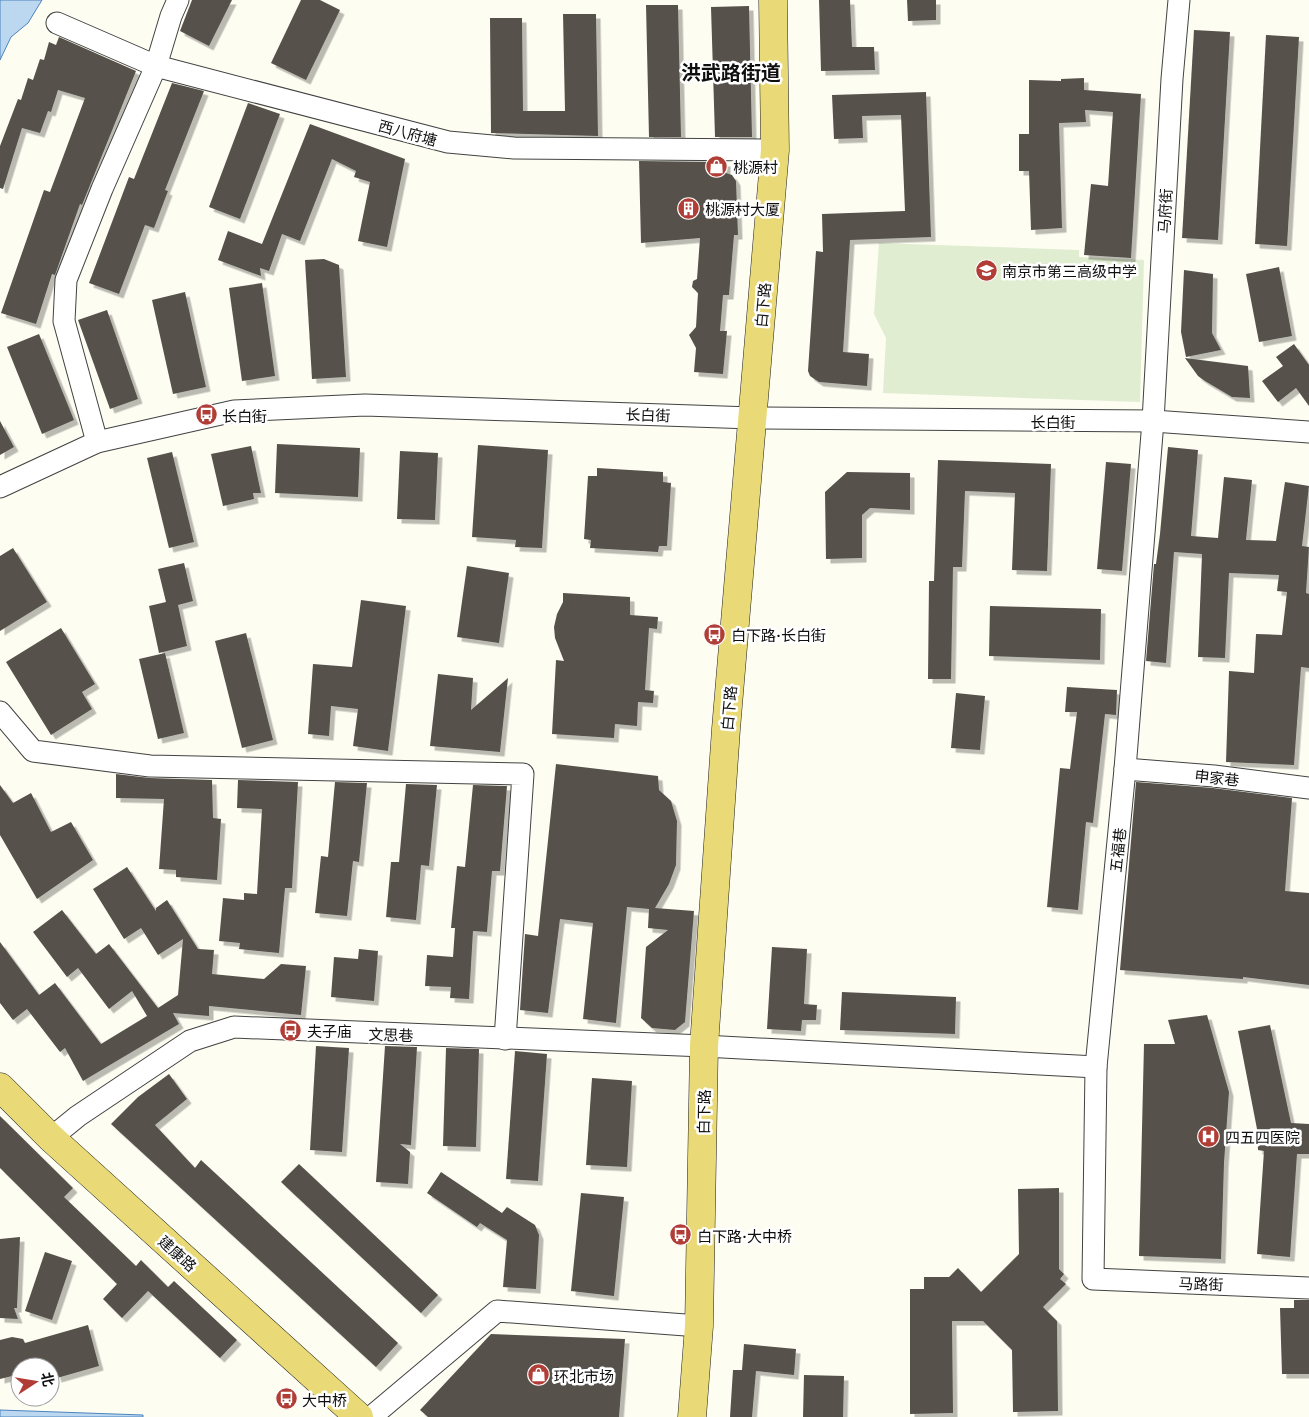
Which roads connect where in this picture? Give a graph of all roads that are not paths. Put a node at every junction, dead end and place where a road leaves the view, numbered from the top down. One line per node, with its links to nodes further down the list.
1 (178, 0): 5 (street)
2 (773, 0): 6 (main road, 白下路)
3 (1178, 0): 8 (street, 马府街)
4 (57, 22): 5 (street, 西八府塘)
5 (156, 66): 6 (street, 西八府塘); 10 (street)
6 (775, 150): 7 (main road, 白下路)
7 (752, 418): 8 (street, 长白街); 10 (street, 长白街); 16 (main road, 白下路)
8 (1153, 422): 9 (street, 长白街); 13 (street, 五福巷)
9 (1309, 432)
10 (97, 442): 11 (street, 长白街)
11 (0, 487)
12 (0, 712): 15 (street)
13 (1125, 769): 14 (street, 申家巷); 17 (street, 五福巷)
14 (1309, 788)
15 (504, 1039): 16 (street, 文思巷); 19 (street, 文思巷)
16 (704, 1046): 17 (street, 文思巷); 22 (main road, 白下路)
17 (1096, 1067): 20 (street, 五福巷)
18 (0, 1087): 19 (main road, 建康路)
19 (51, 1138): 23 (main road, 建康路)
20 (1093, 1279): 21 (street, 马路街)
21 (1309, 1288)
22 (699, 1326): 24 (street); 25 (main road, 白下路)
23 (359, 1417)
24 (371, 1417)
25 (692, 1417)

